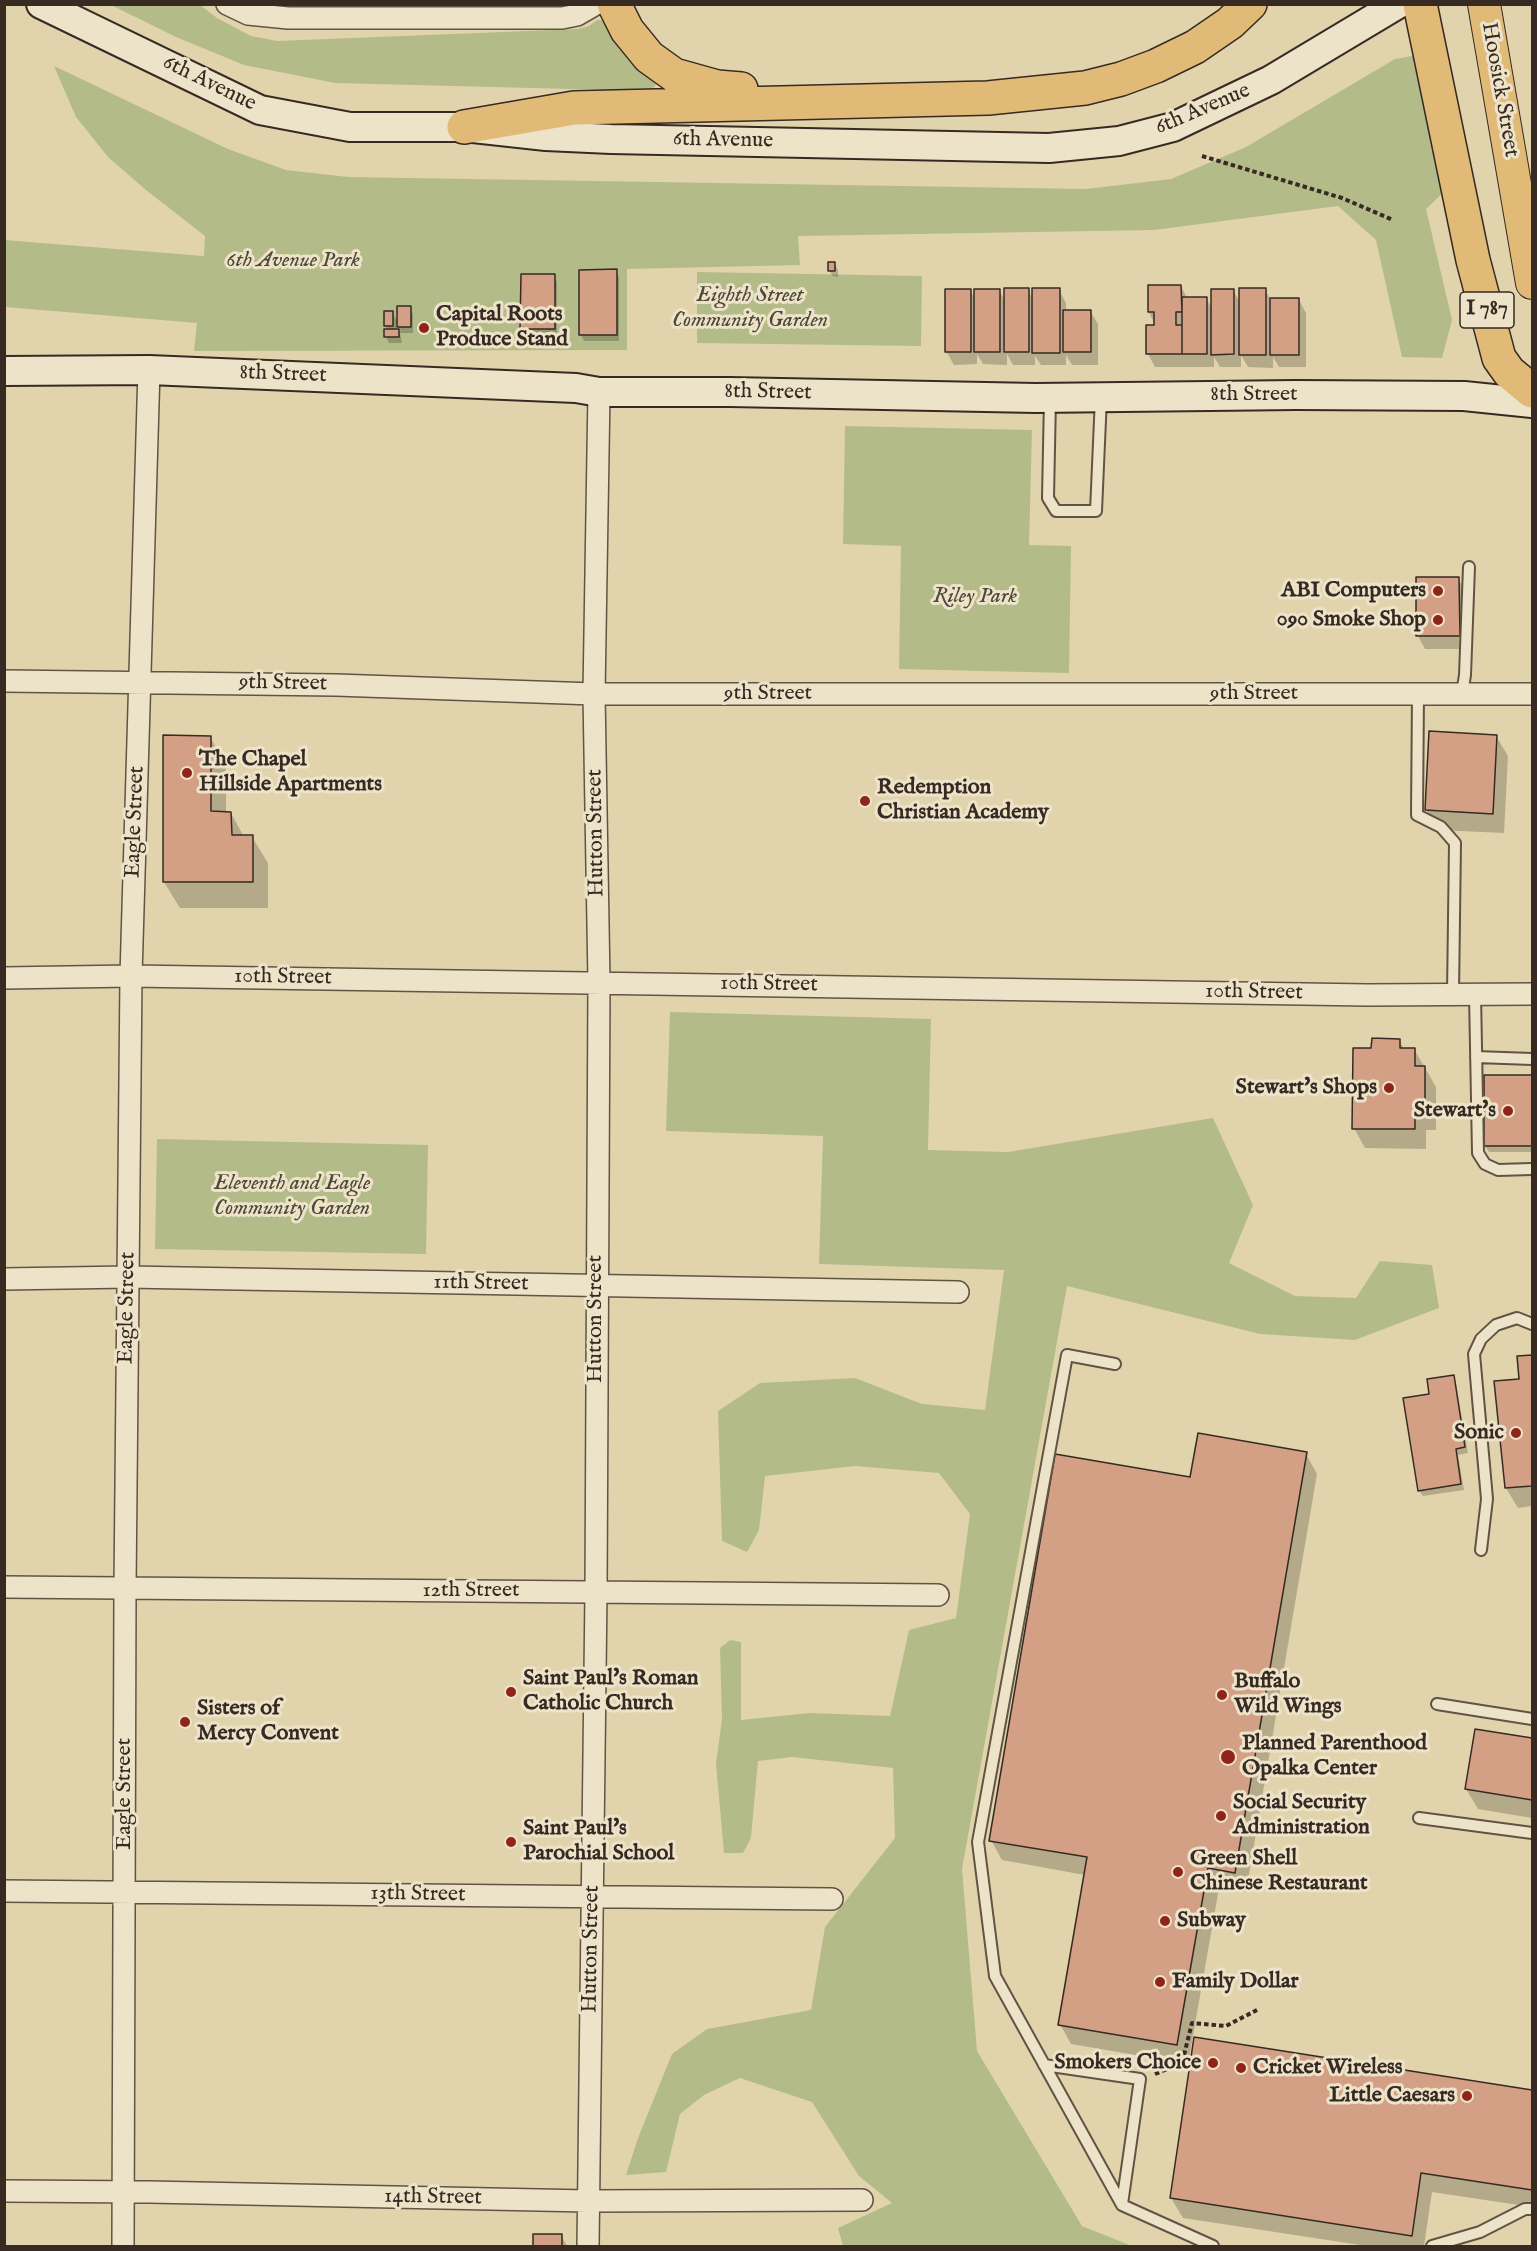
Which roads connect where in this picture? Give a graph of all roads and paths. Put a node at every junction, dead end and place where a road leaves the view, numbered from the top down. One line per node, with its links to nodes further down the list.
1 (41, 4): 10 (street, 6th Avenue)
2 (227, 4): 3 (street)
3 (597, 4)
4 (614, 4): 9 (highway)
5 (1398, 4): 10 (street, 6th Avenue)
6 (1420, 4): 16 (highway, I 787)
7 (1484, 4): 13 (main road, Hoosick Street)
8 (1240, 14): 9 (highway)
9 (872, 100): 10 (highway)
10 (464, 127)
11 (1202, 156): 12 (path)
12 (1393, 220)
13 (1533, 283)
14 (149, 370): 15 (street, 8th Street); 17 (street, 8th Street); 23 (street, Eagle Street)
15 (4, 371)
16 (1533, 391)
17 (599, 392): 19 (street, 8th Street); 24 (street, Hutton Street)
18 (1101, 397): 19 (street, 8th Street); 19 (lane); 20 (street, 8th Street)
19 (1050, 398)
20 (1533, 403)
21 (1469, 567): 26 (lane)
22 (4, 681): 23 (street, 9th Street)
23 (140, 681): 24 (street, 9th Street); 28 (street, Eagle Street)
24 (594, 694): 25 (street, 9th Street); 30 (street, Hutton Street)
25 (1418, 694): 26 (street, 9th Street); 31 (lane)
26 (1462, 694): 27 (street, 9th Street)
27 (1533, 694)
28 (131, 976): 29 (street, 10th Street); 30 (street, 10th Street); 37 (street, Eagle Street)
29 (4, 978)
30 (599, 982): 31 (street, 10th Street); 39 (street, Hutton Street)
31 (1453, 994): 32 (street, 10th Street)
32 (1475, 994): 33 (street, 10th Street); 34 (lane)
33 (1533, 994)
34 (1476, 1058): 35 (lane); 36 (lane)
35 (1533, 1059)
36 (1533, 1169)
37 (128, 1277): 38 (street, 11th Street); 39 (street, 11th Street); 45 (street, Eagle Street)
38 (4, 1279)
39 (596, 1287): 40 (street, 11th Street); 46 (street, Hutton Street)
40 (958, 1292)
41 (1533, 1324): 43 (lane)
42 (1115, 1364): 57 (lane)
43 (1481, 1550)
44 (4, 1587): 45 (street, 12th Street)
45 (125, 1588): 46 (street, 12th Street); 53 (street, Eagle Street)
46 (596, 1592): 47 (street, 12th Street); 54 (street, Hutton Street)
47 (938, 1595)
48 (1437, 1704): 49 (lane)
49 (1533, 1719)
50 (1419, 1818): 51 (lane)
51 (1533, 1833)
52 (4, 1891): 53 (street, 13th Street)
53 (125, 1892): 54 (street, 13th Street); 60 (street, Eagle Street)
54 (593, 1896): 55 (street, 13th Street); 62 (street, Hutton Street)
55 (832, 1899)
56 (1257, 2010): 58 (path)
57 (1044, 2065): 58 (lane); 63 (lane)
58 (1140, 2079): 63 (lane)
59 (4, 2191): 60 (street, 14th Street)
60 (124, 2191): 62 (street, 14th Street); 65 (street, Eagle Street)
61 (862, 2200): 62 (street, 14th Street)
62 (588, 2201): 66 (street, Hutton Street)
63 (1122, 2205): 67 (lane)
64 (1533, 2209): 68 (lane)
65 (123, 2247)
66 (588, 2247)
67 (1213, 2247)
68 (1432, 2247)

